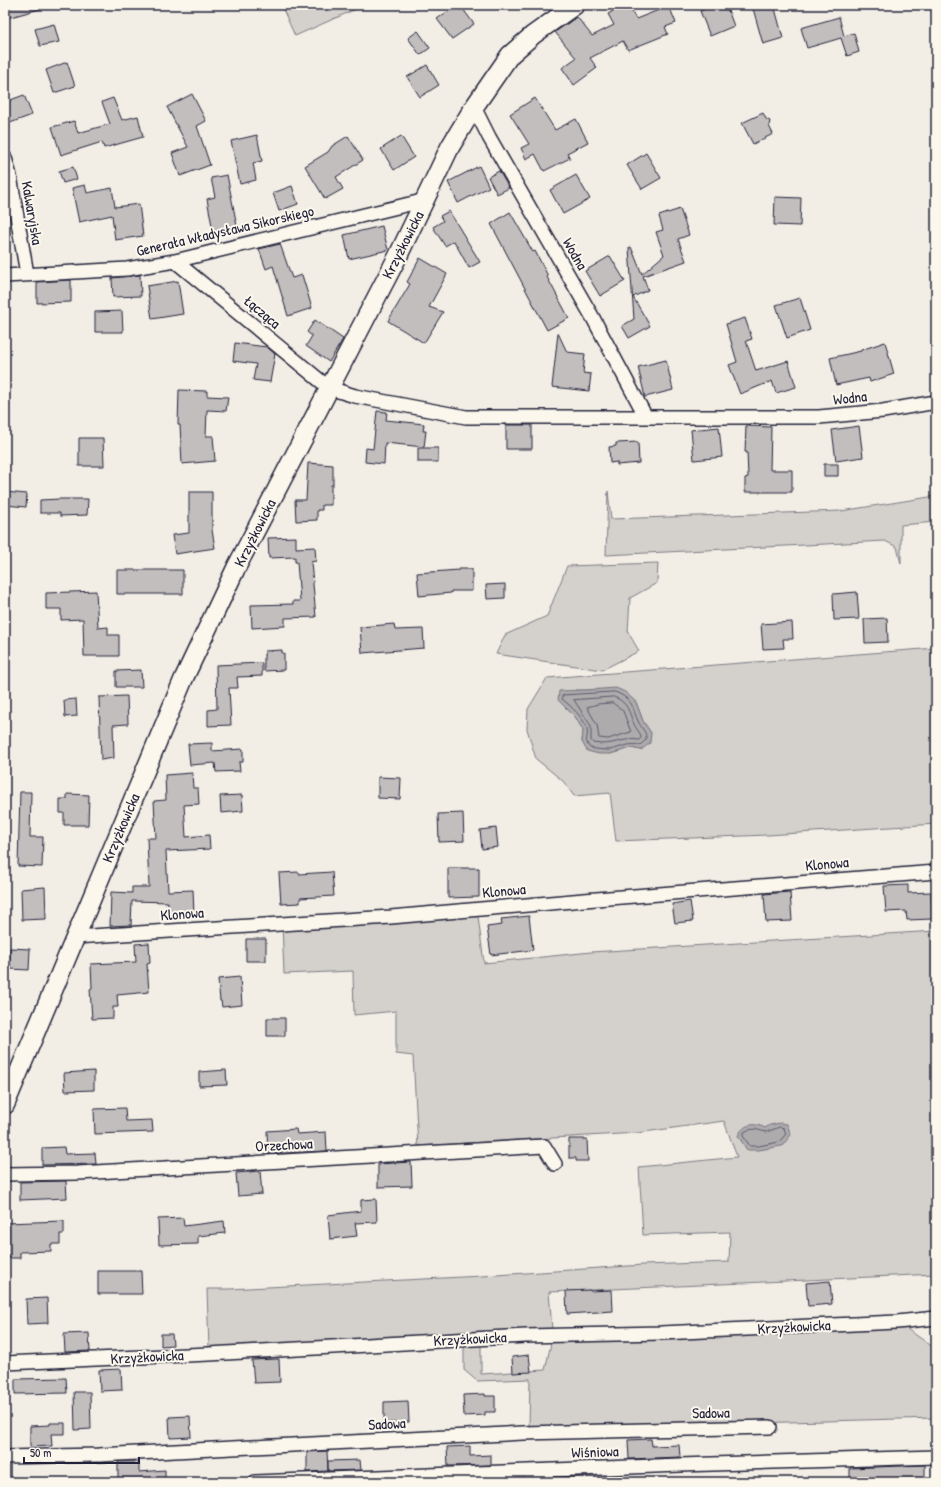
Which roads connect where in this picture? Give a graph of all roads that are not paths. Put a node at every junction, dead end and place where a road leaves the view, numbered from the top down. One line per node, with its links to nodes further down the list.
1 (575, 5): 2 (street, Krzyżkowicka)
2 (474, 107): 4 (street, Krzyżkowicka); 10 (street, Wodna)
3 (5, 158): 6 (street, Kalwaryjska)
4 (426, 200): 5 (street, Generała Władysława Sikorskiego); 8 (street, Krzyżkowicka)
5 (175, 261): 6 (street, Generała Władysława Sikorskiego); 8 (street, Łącząca)
6 (27, 274): 7 (street, Generała Władysława Sikorskiego)
7 (5, 276)
8 (329, 388): 10 (street, Wodna); 12 (street, Krzyżkowicka)
9 (936, 402): 10 (street, Wodna)
10 (646, 417)
11 (936, 872): 12 (street, Klonowa)
12 (75, 937): 13 (street, Krzyżkowicka)
13 (5, 1105)
14 (556, 1164): 15 (street, Orzechowa)
15 (5, 1174)
16 (936, 1318): 17 (street, Krzyżkowicka)
17 (5, 1363)
18 (770, 1427): 20 (street, Sadowa)
19 (936, 1456): 21 (street, Wiśniowa)
20 (5, 1457)
21 (255, 1482)

